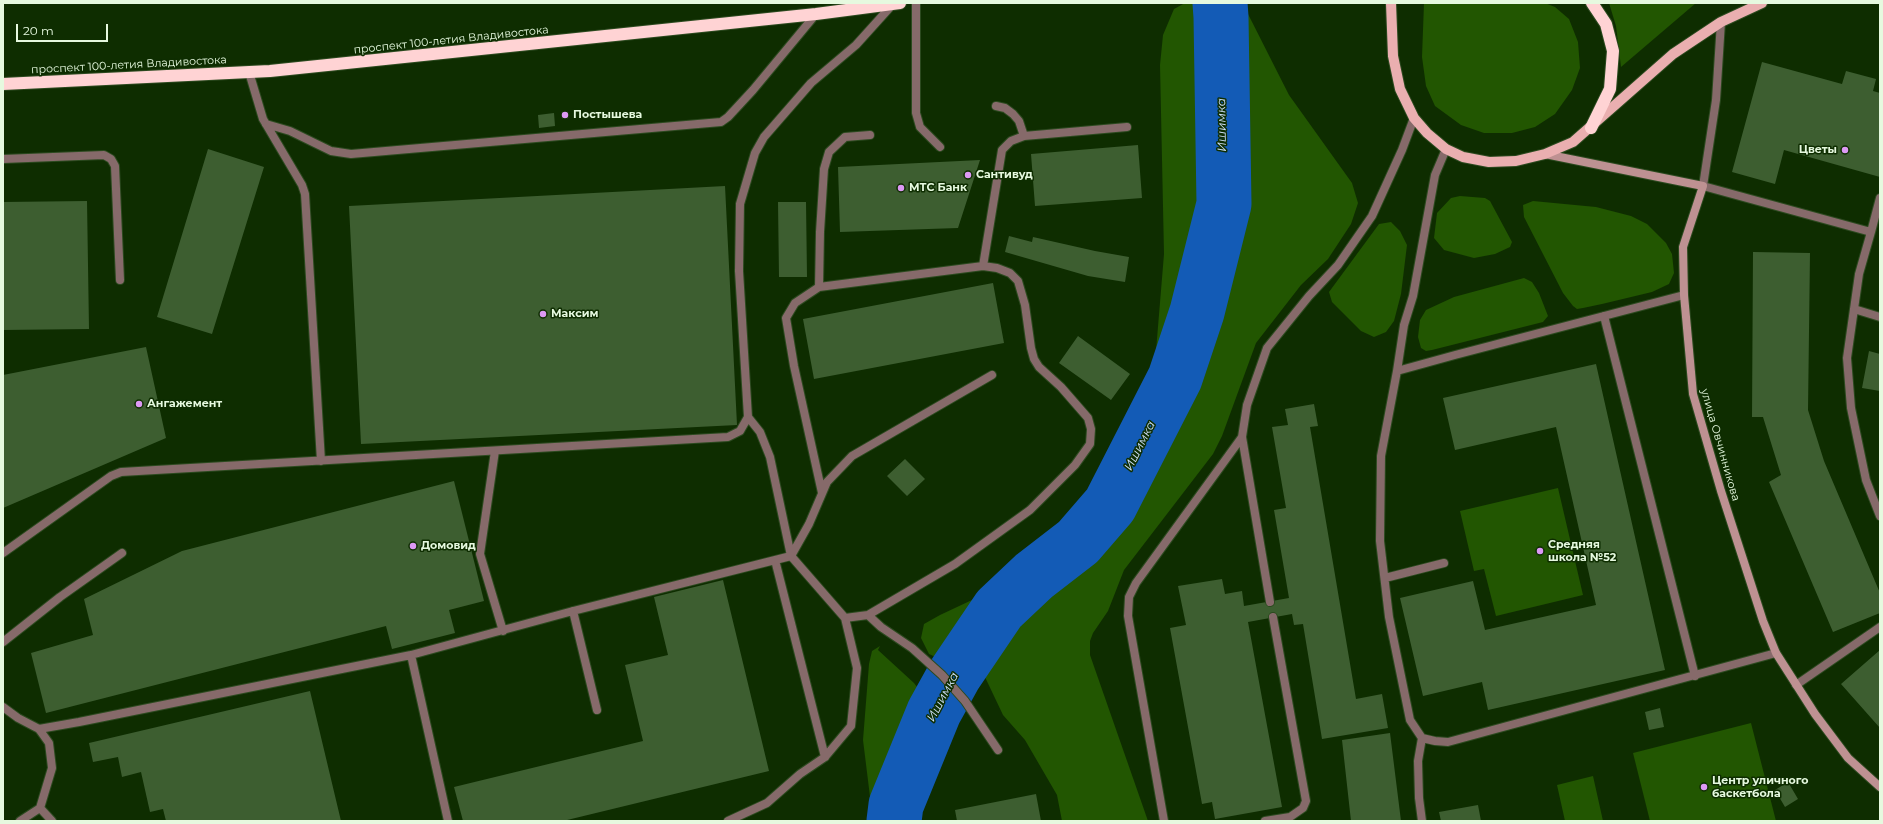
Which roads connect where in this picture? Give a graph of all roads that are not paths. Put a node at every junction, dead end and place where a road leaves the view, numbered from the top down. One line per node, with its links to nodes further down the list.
1 (916, 3): 17 (lane)
2 (1391, 3): 11 (main road)
3 (1592, 3): 14 (highway)
4 (1762, 3): 7 (main road)
5 (896, 4): 6 (highway, проспект 100-летия Владивостока); 33 (lane)
6 (816, 14): 8 (highway, проспект 100-летия Владивостока); 12 (lane)
7 (1721, 22): 14 (main road); 21 (lane, улица Овчинникова)
8 (249, 72): 9 (highway, проспект 100-летия Владивостока); 12 (lane)
9 (3, 84)
10 (996, 106): 16 (lane)
11 (1414, 118): 18 (main road); 34 (lane)
12 (266, 124): 36 (lane)
13 (1127, 127): 16 (lane)
14 (1591, 128): 19 (main road)
15 (870, 135): 26 (lane)
16 (1024, 136): 24 (lane)
17 (940, 147)
18 (1446, 149): 19 (main road); 31 (lane)
19 (1545, 154): 21 (street)
20 (3, 159): 25 (lane)
21 (1703, 186): 23 (lane); 27 (street, улица Овчинникова)
22 (1880, 198): 23 (lane)
23 (1871, 232): 28 (lane)
24 (983, 266): 26 (lane); 47 (lane)
25 (120, 280)
26 (819, 287): 37 (lane)
27 (1684, 295): 29 (lane); 53 (street, улица Овчинникова)
28 (1854, 309): 30 (lane); 38 (lane)
29 (1604, 316): 31 (lane); 55 (lane)
30 (1880, 317)
31 (1397, 371): 44 (lane)
32 (992, 375): 37 (lane)
33 (748, 417): 35 (lane); 41 (lane)
34 (1242, 437): 45 (lane); 69 (lane)
35 (495, 451): 36 (lane); 51 (lane)
36 (321, 461): 39 (lane)
37 (822, 493): 41 (lane)
38 (1880, 516)
39 (3, 553)
40 (122, 553): 52 (lane)
41 (791, 556): 42 (lane); 49 (lane)
42 (775, 560): 46 (lane); 62 (lane)
43 (1444, 563): 44 (lane)
44 (1385, 578): 60 (lane)
45 (1270, 602)
46 (573, 611): 51 (lane); 58 (lane)
47 (868, 615): 49 (lane); 61 (lane)
48 (1273, 617): 70 (lane)
49 (845, 618): 62 (lane)
50 (1880, 627): 56 (lane)
51 (503, 631): 54 (lane)
52 (3, 642)
53 (1776, 653): 55 (lane); 56 (street, улица Овчинникова)
54 (411, 655): 59 (lane); 67 (lane)
55 (1695, 676): 60 (lane)
56 (1796, 685): 63 (street, улица Овчинникова)
57 (3, 707): 59 (lane)
58 (597, 710)
59 (39, 729): 64 (lane)
60 (1422, 738): 71 (lane)
61 (998, 750)
62 (825, 757): 68 (lane)
63 (1880, 787)
64 (40, 808): 65 (lane); 66 (lane)
65 (20, 821)
66 (52, 821)
67 (448, 821)
68 (728, 821)
69 (1164, 821)
70 (1265, 821)
71 (1422, 821)

